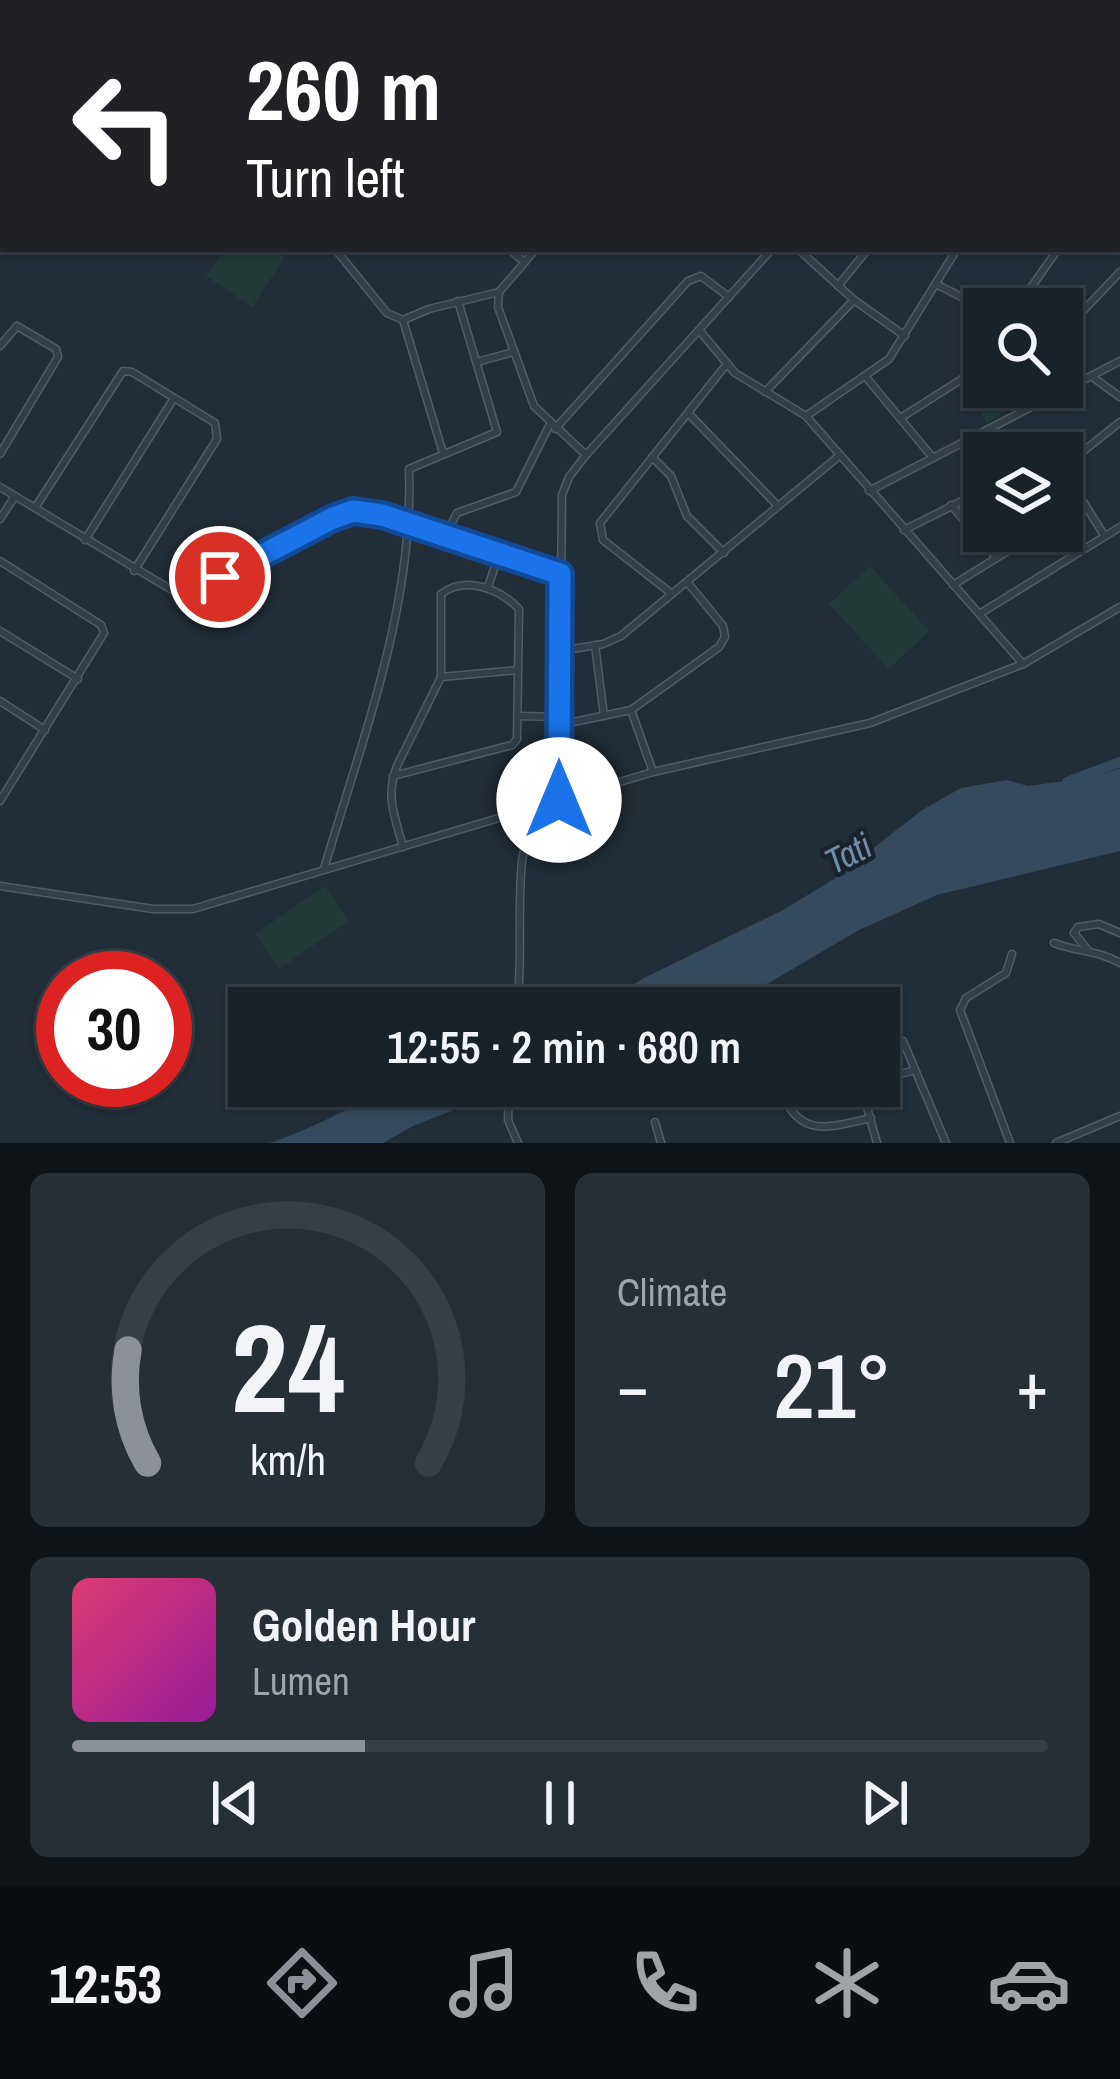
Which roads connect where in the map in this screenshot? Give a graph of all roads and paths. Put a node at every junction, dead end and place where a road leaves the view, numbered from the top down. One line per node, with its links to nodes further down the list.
1 (337, 252): 20 (street)
2 (512, 252): 9 (street)
3 (533, 252): 9 (street)
4 (769, 252): 15 (street)
5 (801, 252): 12 (street)
6 (866, 252): 12 (street)
7 (955, 252): 11 (street)
8 (1056, 252): 13 (street)
9 (524, 262): 14 (street)
10 (1120, 272): 19 (street)
11 (936, 284): 16 (street); 22 (street)
12 (838, 286): 17 (street)
13 (1031, 288)
14 (499, 292): 18 (street); 24 (street)
15 (729, 297): 21 (street); 40 (street)
16 (963, 298)
17 (854, 300): 22 (street); 32 (street)
18 (458, 302): 20 (street); 26 (street)
19 (1083, 310)
20 (403, 320): 44 (street)
21 (699, 330): 27 (street); 46 (street)
22 (905, 336): 28 (street)
23 (0, 346): 45 (street)
24 (513, 352): 26 (street); 40 (street)
25 (1120, 361): 29 (street)
26 (477, 362): 44 (street)
27 (726, 364): 32 (street); 36 (street)
28 (865, 376): 37 (street); 38 (street)
29 (1092, 377): 31 (street); 33 (street)
30 (963, 379): 38 (street)
31 (1083, 381)
32 (764, 392): 37 (street)
33 (1120, 397)
34 (174, 398): 57 (street); 64 (street); 70 (street)
35 (1032, 408): 41 (street)
36 (688, 414): 48 (street); 55 (street)
37 (806, 416): 47 (street)
38 (902, 418): 49 (street)
39 (1120, 422): 43 (street)
40 (553, 427): 46 (street); 63 (street)
41 (988, 432)
42 (963, 444): 49 (street)
43 (1083, 451)
44 (443, 453): 59 (street)
45 (0, 454)
46 (586, 454): 71 (street)
47 (839, 456): 51 (street); 55 (street)
48 (652, 457): 66 (street); 75 (street)
49 (933, 458): 51 (street)
50 (0, 487): 52 (street)
51 (869, 490): 61 (street)
52 (14, 496): 57 (street); 58 (street)
53 (963, 500): 56 (street)
54 (1084, 503): 62 (street)
55 (778, 506): 66 (street)
56 (951, 506): 61 (street); 68 (street)
57 (35, 508): 64 (street)
58 (0, 519)
59 (407, 524): 63 (street); 70 (street); 97 (street)
60 (1120, 527): 62 (street)
61 (904, 530): 73 (street)
62 (1104, 535): 77 (street)
63 (445, 536): 67 (street)
64 (86, 540): 70 (street)
65 (1007, 552): 68 (street)
66 (724, 553): 72 (street)
67 (499, 554): 71 (street); 74 (street)
68 (997, 558): 73 (street)
69 (0, 561): 84 (street)
70 (134, 571)
71 (560, 574): 80 (street)
72 (687, 583): 75 (street); 86 (street)
73 (953, 585): 77 (street)
74 (488, 586): 82 (street); 83 (street)
75 (673, 595): 79 (street)
76 (1120, 607): 81 (street)
77 (981, 613): 81 (street)
78 (0, 631): 84 (street)
79 (595, 645): 80 (street); 88 (street)
80 (560, 651): 89 (street)
81 (1023, 664): 91 (street)
82 (518, 670): 83 (street); 87 (street)
83 (441, 677): 92 (street)
84 (78, 679): 90 (street)
85 (0, 701): 90 (street)
86 (631, 710): 88 (street); 91 (street)
87 (520, 716): 89 (street); 92 (street)
88 (604, 716): 89 (street)
89 (559, 721): 93 (street)
90 (45, 730): 94 (street)
91 (653, 772): 93 (street)
92 (393, 776): 96 (street)
93 (559, 800): 95 (street)
94 (0, 801)
95 (543, 805): 96 (street); 104 (street)
96 (403, 847): 97 (street)
97 (324, 870): 98 (street)
98 (0, 886)
99 (1120, 933): 101 (street)
100 (1054, 943): 101 (street)
101 (1087, 949): 103 (street)
102 (1012, 954): 118 (street)
103 (1120, 963)
104 (520, 987)
105 (903, 1041): 106 (street)
106 (915, 1070): 107 (street); 117 (street)
107 (900, 1074)
108 (508, 1107): 114 (street)
109 (788, 1107): 112 (street)
110 (868, 1107): 112 (street)
111 (1120, 1116): 119 (street)
112 (871, 1118): 116 (street)
113 (655, 1121): 115 (street)
114 (518, 1143)
115 (661, 1143)
116 (877, 1143)
117 (946, 1143)
118 (1010, 1143)
119 (1056, 1143)

